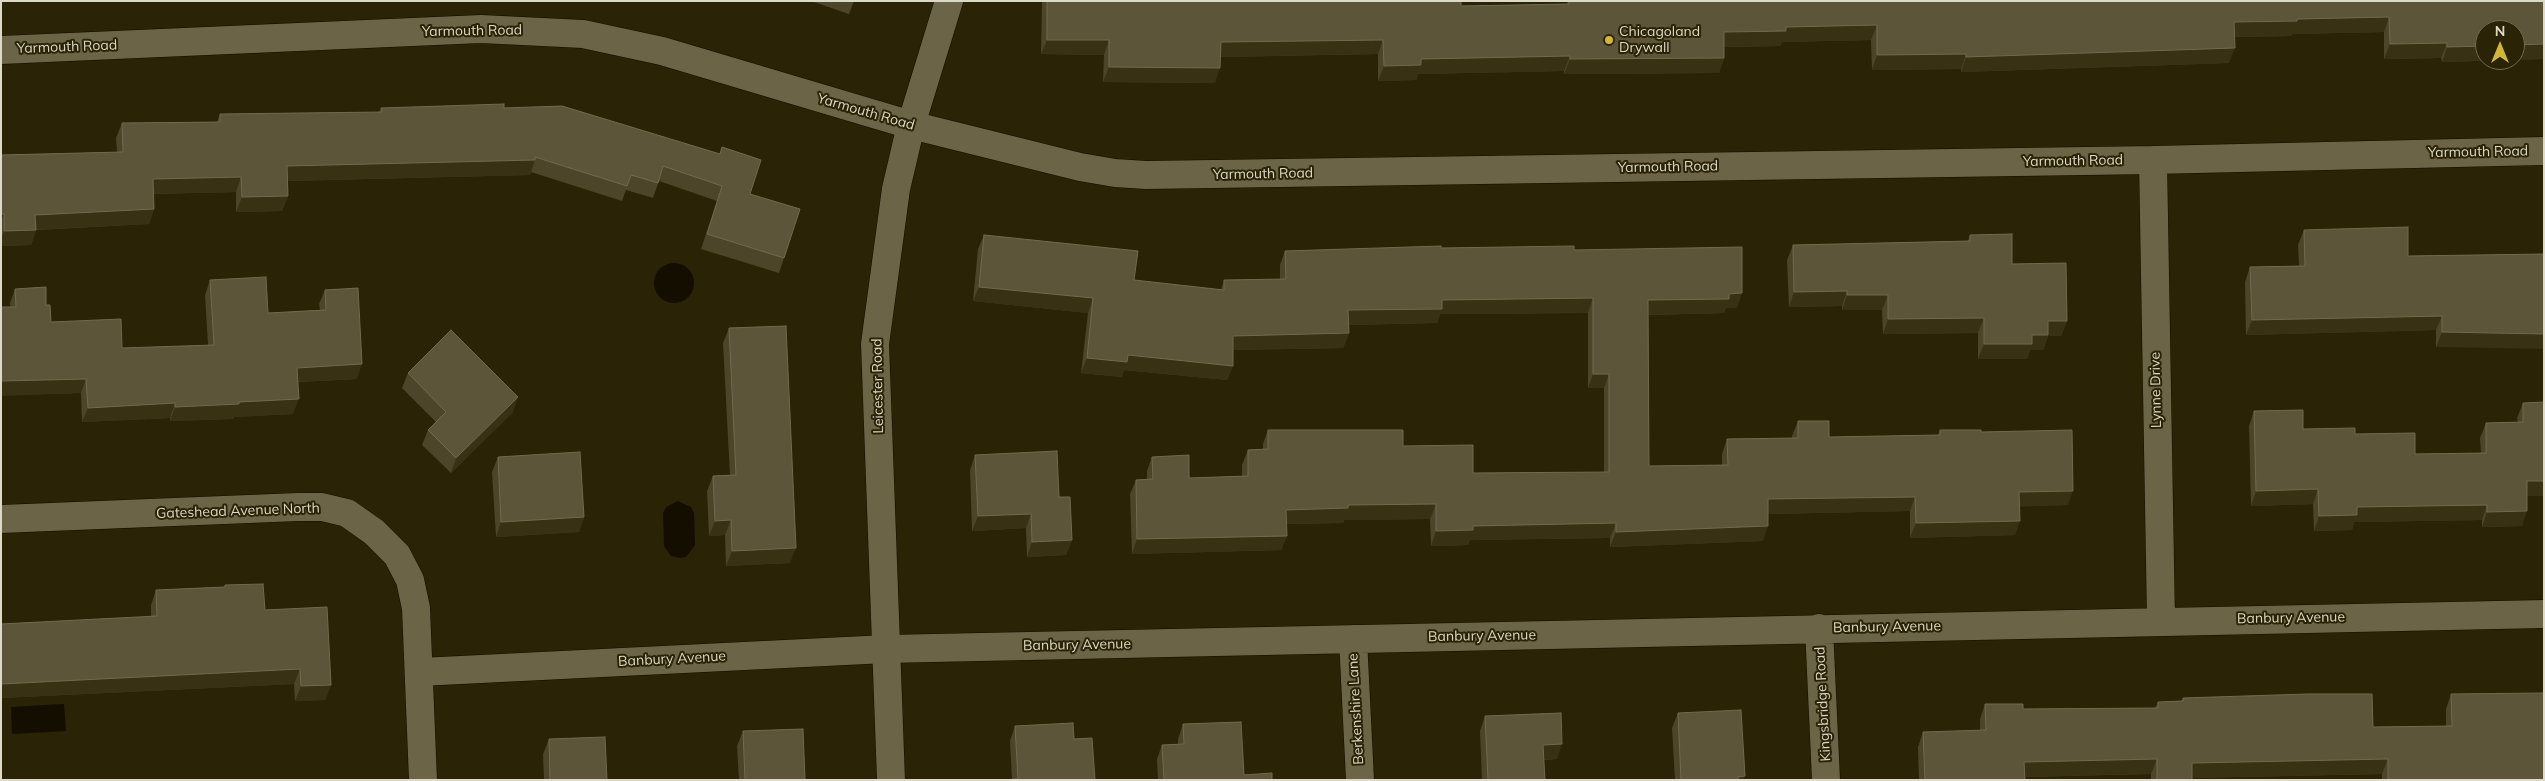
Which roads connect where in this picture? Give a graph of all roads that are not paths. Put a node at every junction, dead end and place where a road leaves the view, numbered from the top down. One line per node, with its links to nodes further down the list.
1 (949, 1): 3 (street, Leicester Road)
2 (1, 50): 3 (street, Yarmouth Road)
3 (911, 125): 5 (street, Yarmouth Road); 11 (street, Leicester Road)
4 (2544, 150): 5 (street, Yarmouth Road)
5 (2152, 160): 8 (street, Lynne Drive)
6 (1, 520): 12 (street, Gateshead Avenue North)
7 (2544, 614): 8 (street, Banbury Avenue)
8 (2161, 620): 9 (street, Banbury Avenue)
9 (1819, 628): 10 (street, Banbury Avenue); 16 (street, Kingsbridge Road)
10 (1353, 639): 11 (street, Banbury Avenue); 15 (street, Berkenshire Lane)
11 (886, 648): 12 (street, Banbury Avenue); 14 (street, Leicester Road)
12 (420, 672): 13 (street, Gateshead Avenue North)
13 (424, 780)
14 (891, 780)
15 (1360, 780)
16 (1826, 780)

